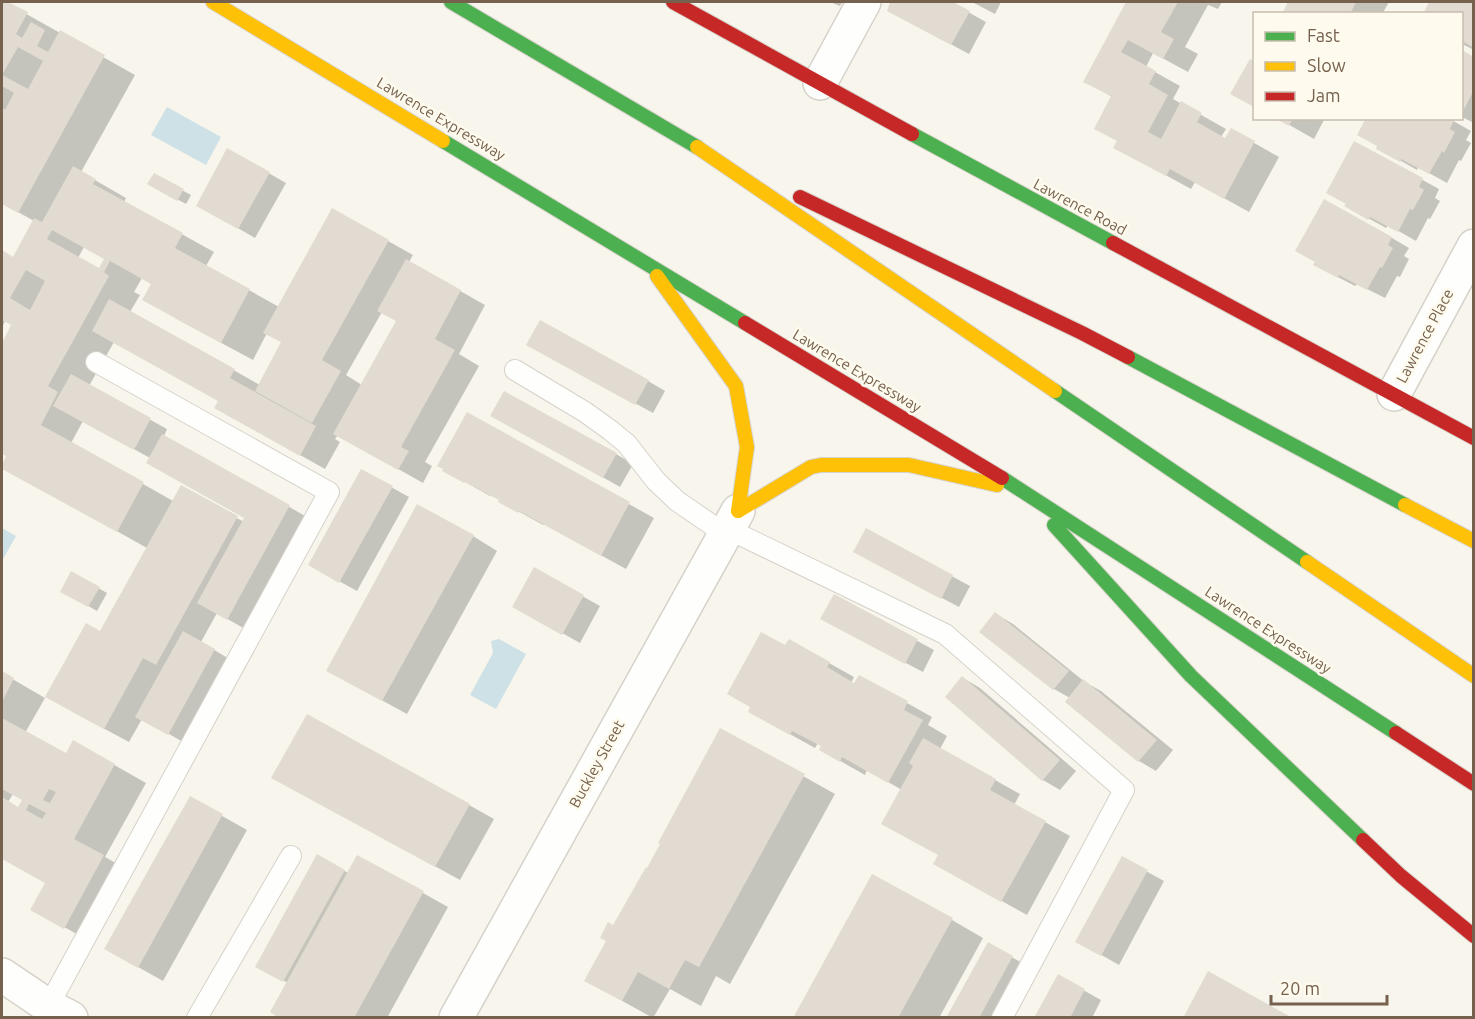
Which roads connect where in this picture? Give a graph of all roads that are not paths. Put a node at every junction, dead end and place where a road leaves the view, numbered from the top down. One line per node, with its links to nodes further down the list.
1 (213, 2): 8 (main road, Lawrence Expressway)
2 (451, 2): 6 (main road)
3 (864, 2): 5 (street)
4 (678, 3): 5 (main road, Lawrence Road)
5 (820, 83): 11 (main road, Lawrence Road)
6 (698, 148): 15 (main road); 16 (main road)
7 (1473, 246): 11 (street, Lawrence Place)
8 (649, 264): 13 (main road, Lawrence Expressway); 14 (main road)
9 (96, 362): 21 (lane)
10 (514, 370): 14 (lane)
11 (1394, 394): 12 (main road, Lawrence Road)
12 (1473, 438)
13 (1024, 491): 14 (main road); 17 (main road, Lawrence Expressway); 19 (main road)
14 (730, 525): 23 (street, Buckley Street); 24 (lane)
15 (1473, 541)
16 (1473, 676)
17 (1473, 784)
18 (291, 856): 22 (lane)
19 (1473, 936)
20 (2, 975): 21 (street)
21 (54, 1014)
22 (197, 1017)
23 (456, 1017)
24 (1002, 1017)

